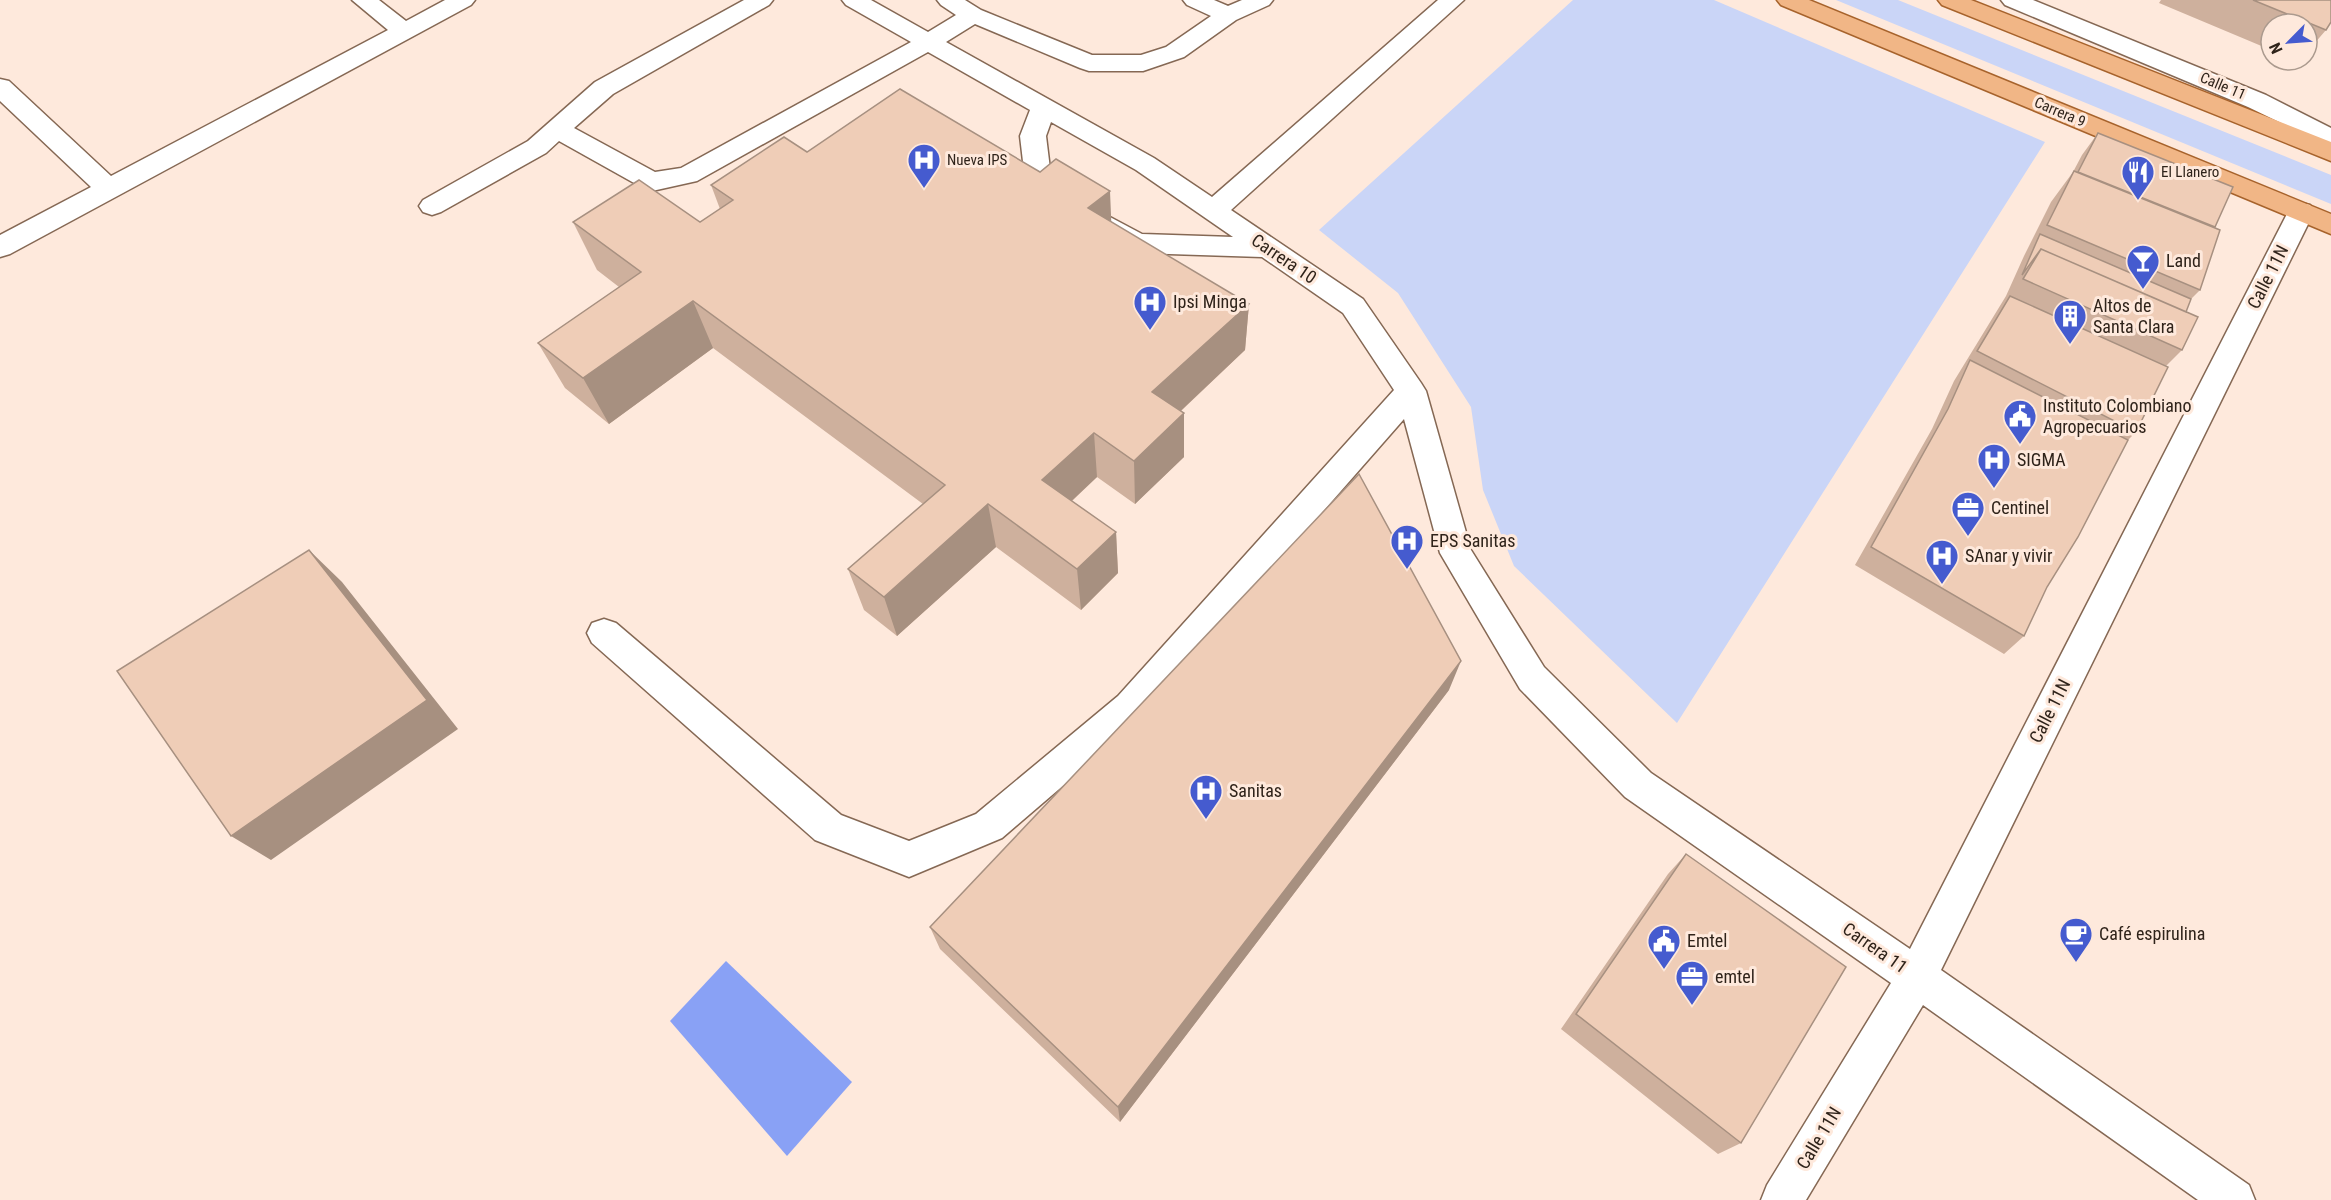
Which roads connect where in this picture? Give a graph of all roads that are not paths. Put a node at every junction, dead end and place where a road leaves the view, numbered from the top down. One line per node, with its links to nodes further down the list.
1 (364, 0): 15 (street)
2 (463, 0): 15 (street)
3 (761, 0): 21 (street)
4 (854, 0): 16 (street, Carrera 10)
5 (949, 0): 13 (street)
6 (1195, 0): 14 (street)
7 (1261, 0): 14 (street)
8 (1452, 0): 26 (street)
9 (1789, 0): 27 (main road, Carrera 9)
10 (1950, 0): 23 (main road)
11 (2013, 0): 12 (street)
12 (2067, 9): 17 (street)
13 (973, 15): 14 (street); 16 (street)
14 (1228, 15)
15 (405, 31): 24 (street)
16 (928, 42): 19 (street, Carrera 10); 21 (street)
17 (2187, 71): 20 (street, Calle 11); 22 (street, Calle 11)
18 (0, 87): 24 (street)
19 (1044, 107): 26 (street, Carrera 10); 29 (street)
20 (2331, 122)
21 (557, 129): 25 (street)
22 (2331, 139)
23 (2331, 152)
24 (109, 189): 28 (street)
25 (432, 206)
26 (1213, 211): 29 (street, Carrera 10)
27 (2316, 219): 33 (street, Calle 11N)
28 (0, 247)
29 (1268, 248): 30 (street, Carrera 10)
30 (1411, 392): 31 (street); 32 (street, Carrera 10)
31 (604, 633)
32 (1532, 678): 33 (street, Carrera 11)
33 (1917, 977): 34 (street, Calle 11N); 35 (street, Carrera 11)
34 (1782, 1200)
35 (2234, 1200)

